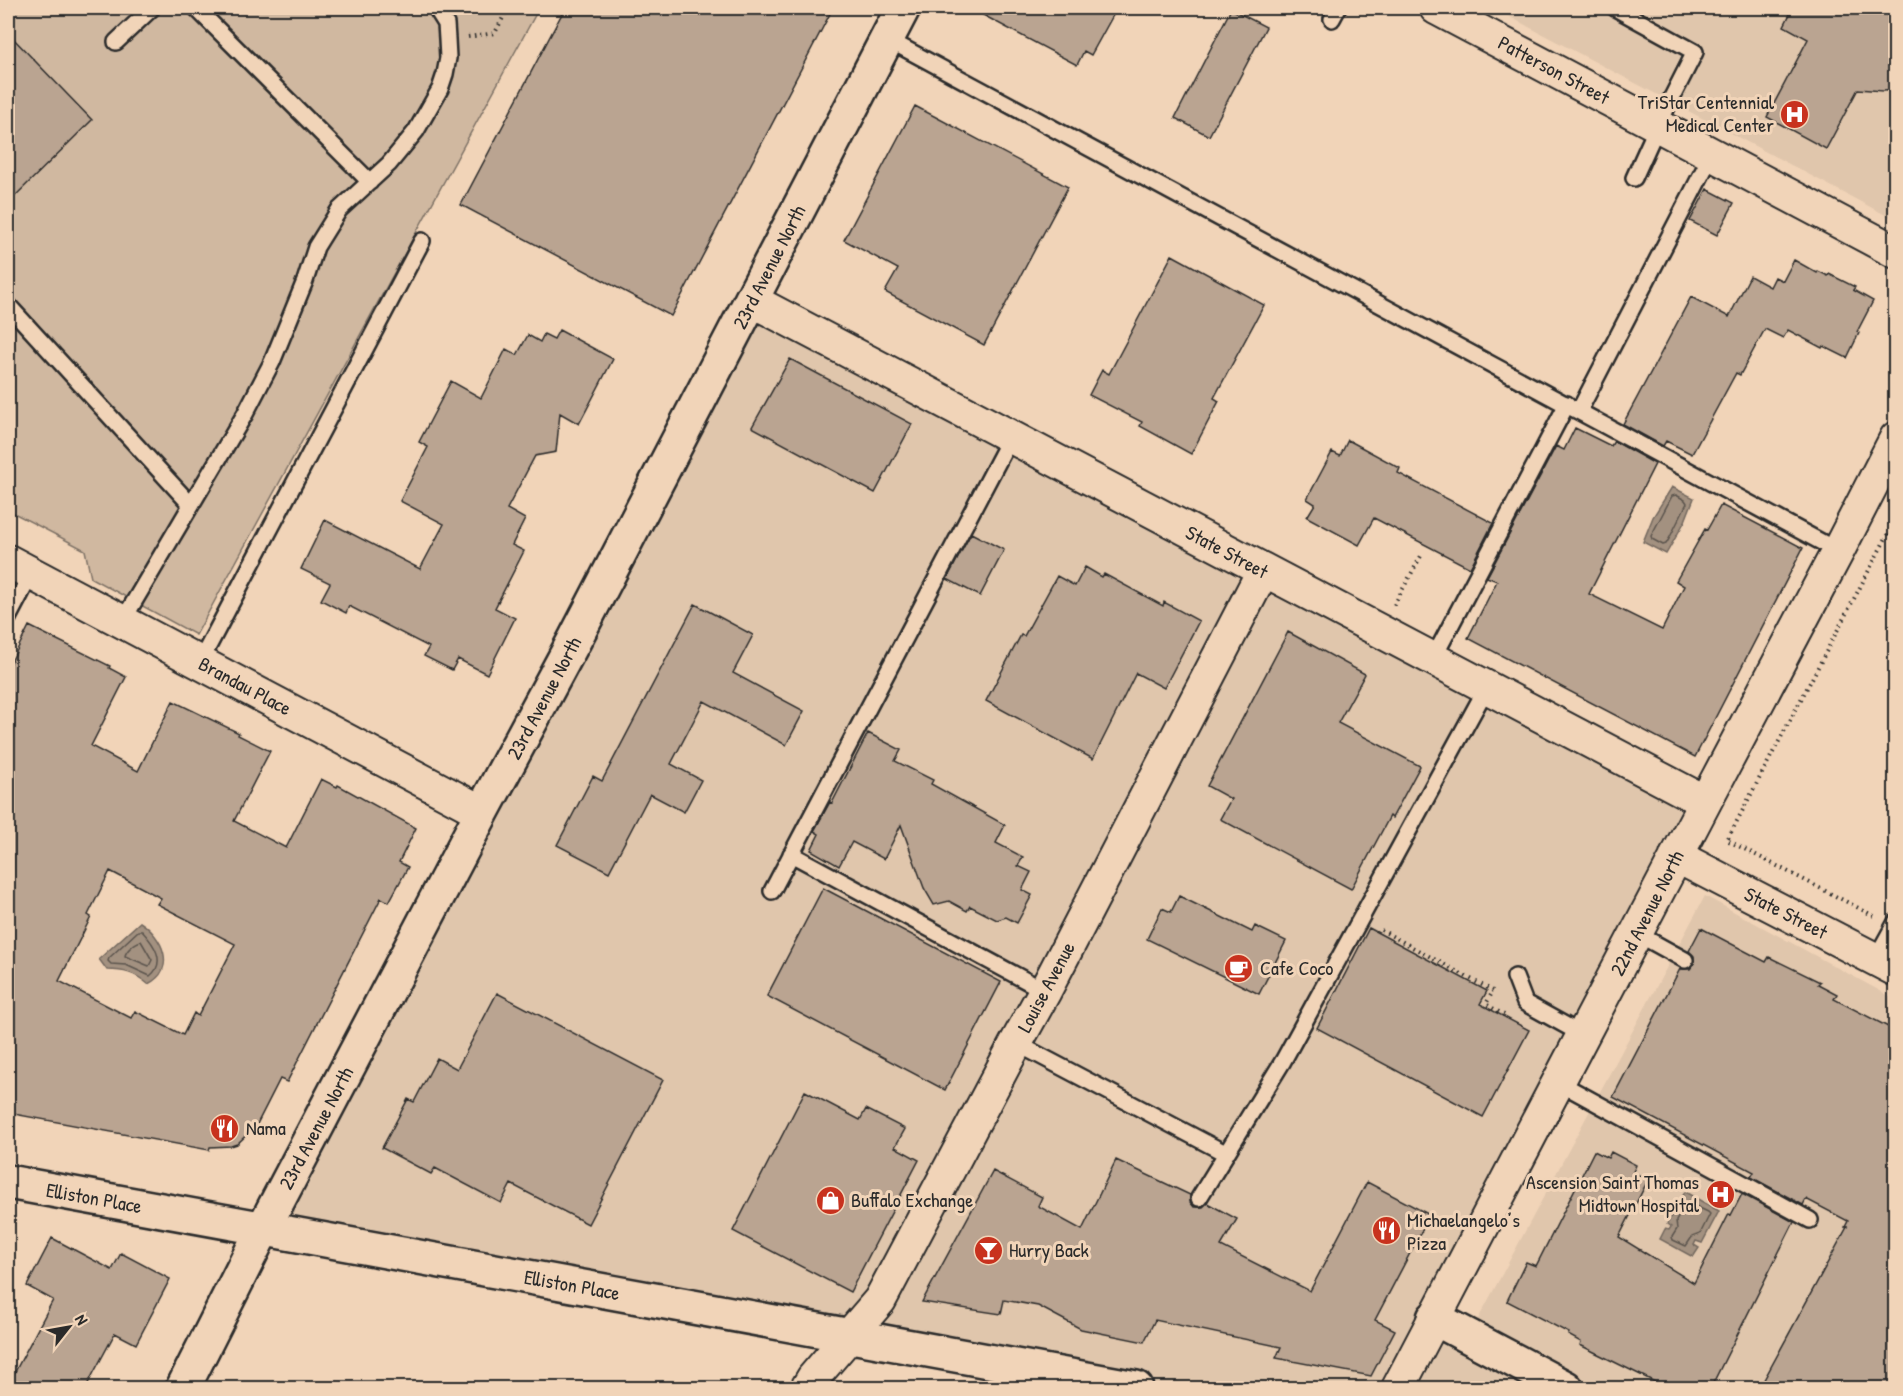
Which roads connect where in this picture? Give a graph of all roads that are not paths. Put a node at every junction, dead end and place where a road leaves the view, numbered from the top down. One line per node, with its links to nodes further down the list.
1 (152, 8): 8 (lane)
2 (196, 8): 12 (lane)
3 (436, 8): 12 (lane)
4 (903, 8): 7 (street, 23rd Avenue North)
5 (1436, 8): 9 (street, Patterson Street)
6 (1615, 8): 9 (lane)
7 (887, 39): 15 (street, 23rd Avenue North); 17 (lane)
8 (116, 42)
9 (1658, 125): 10 (street, Patterson Street); 11 (lane)
10 (1712, 154): 14 (street, Patterson Street); 17 (lane)
11 (1634, 178)
12 (370, 182): 20 (lane)
13 (422, 241): 27 (lane)
14 (1896, 252)
15 (751, 300): 18 (street, State Street); 30 (street, 23rd Avenue North)
16 (8, 305): 20 (lane)
17 (1573, 408): 21 (lane); 26 (lane)
18 (1011, 437): 23 (street, State Street); 31 (lane)
19 (1896, 438): 21 (street, 22nd Avenue North)
20 (192, 505): 25 (lane)
21 (1838, 551): 29 (street, 22nd Avenue North)
22 (19, 568): 24 (lane); 25 (street, Brandau Place)
23 (1263, 571): 26 (street, State Street); 39 (street, Louise Avenue)
24 (8, 618)
25 (122, 621): 27 (street, Brandau Place)
26 (1433, 659): 28 (street, State Street)
27 (200, 662): 30 (street, Brandau Place)
28 (1487, 687): 29 (street, State Street); 43 (lane)
29 (1705, 802): 32 (street, 22nd Avenue North)
30 (482, 812): 47 (street, 23rd Avenue North)
31 (791, 854): 33 (lane); 39 (lane)
32 (1676, 856): 35 (street, 22nd Avenue North); 37 (street, State Street)
33 (772, 891)
34 (1894, 924): 37 (lane)
35 (1636, 933): 36 (lane); 40 (street, 22nd Avenue North)
36 (1685, 960)
37 (1886, 965)
38 (1515, 977): 40 (lane)
39 (1046, 991): 41 (street, Louise Avenue)
40 (1583, 1035): 42 (street, 22nd Avenue North)
41 (1016, 1043): 43 (lane); 49 (street, Louise Avenue)
42 (1558, 1082): 46 (lane); 48 (street, 22nd Avenue North)
43 (1225, 1153): 45 (lane)
44 (8, 1182): 47 (street, Elliston Place)
45 (1199, 1198)
46 (1810, 1220)
47 (263, 1229): 49 (street, Elliston Place); 51 (street, 23rd Avenue North)
48 (1434, 1318): 54 (street, 22nd Avenue North); 55 (street)
49 (850, 1335): 50 (street, Elliston Place); 52 (street, Louise Avenue)
50 (1076, 1383): 53 (street, Elliston Place)
51 (183, 1389)
52 (807, 1389)
53 (1136, 1389)
54 (1398, 1389)
55 (1566, 1389)

